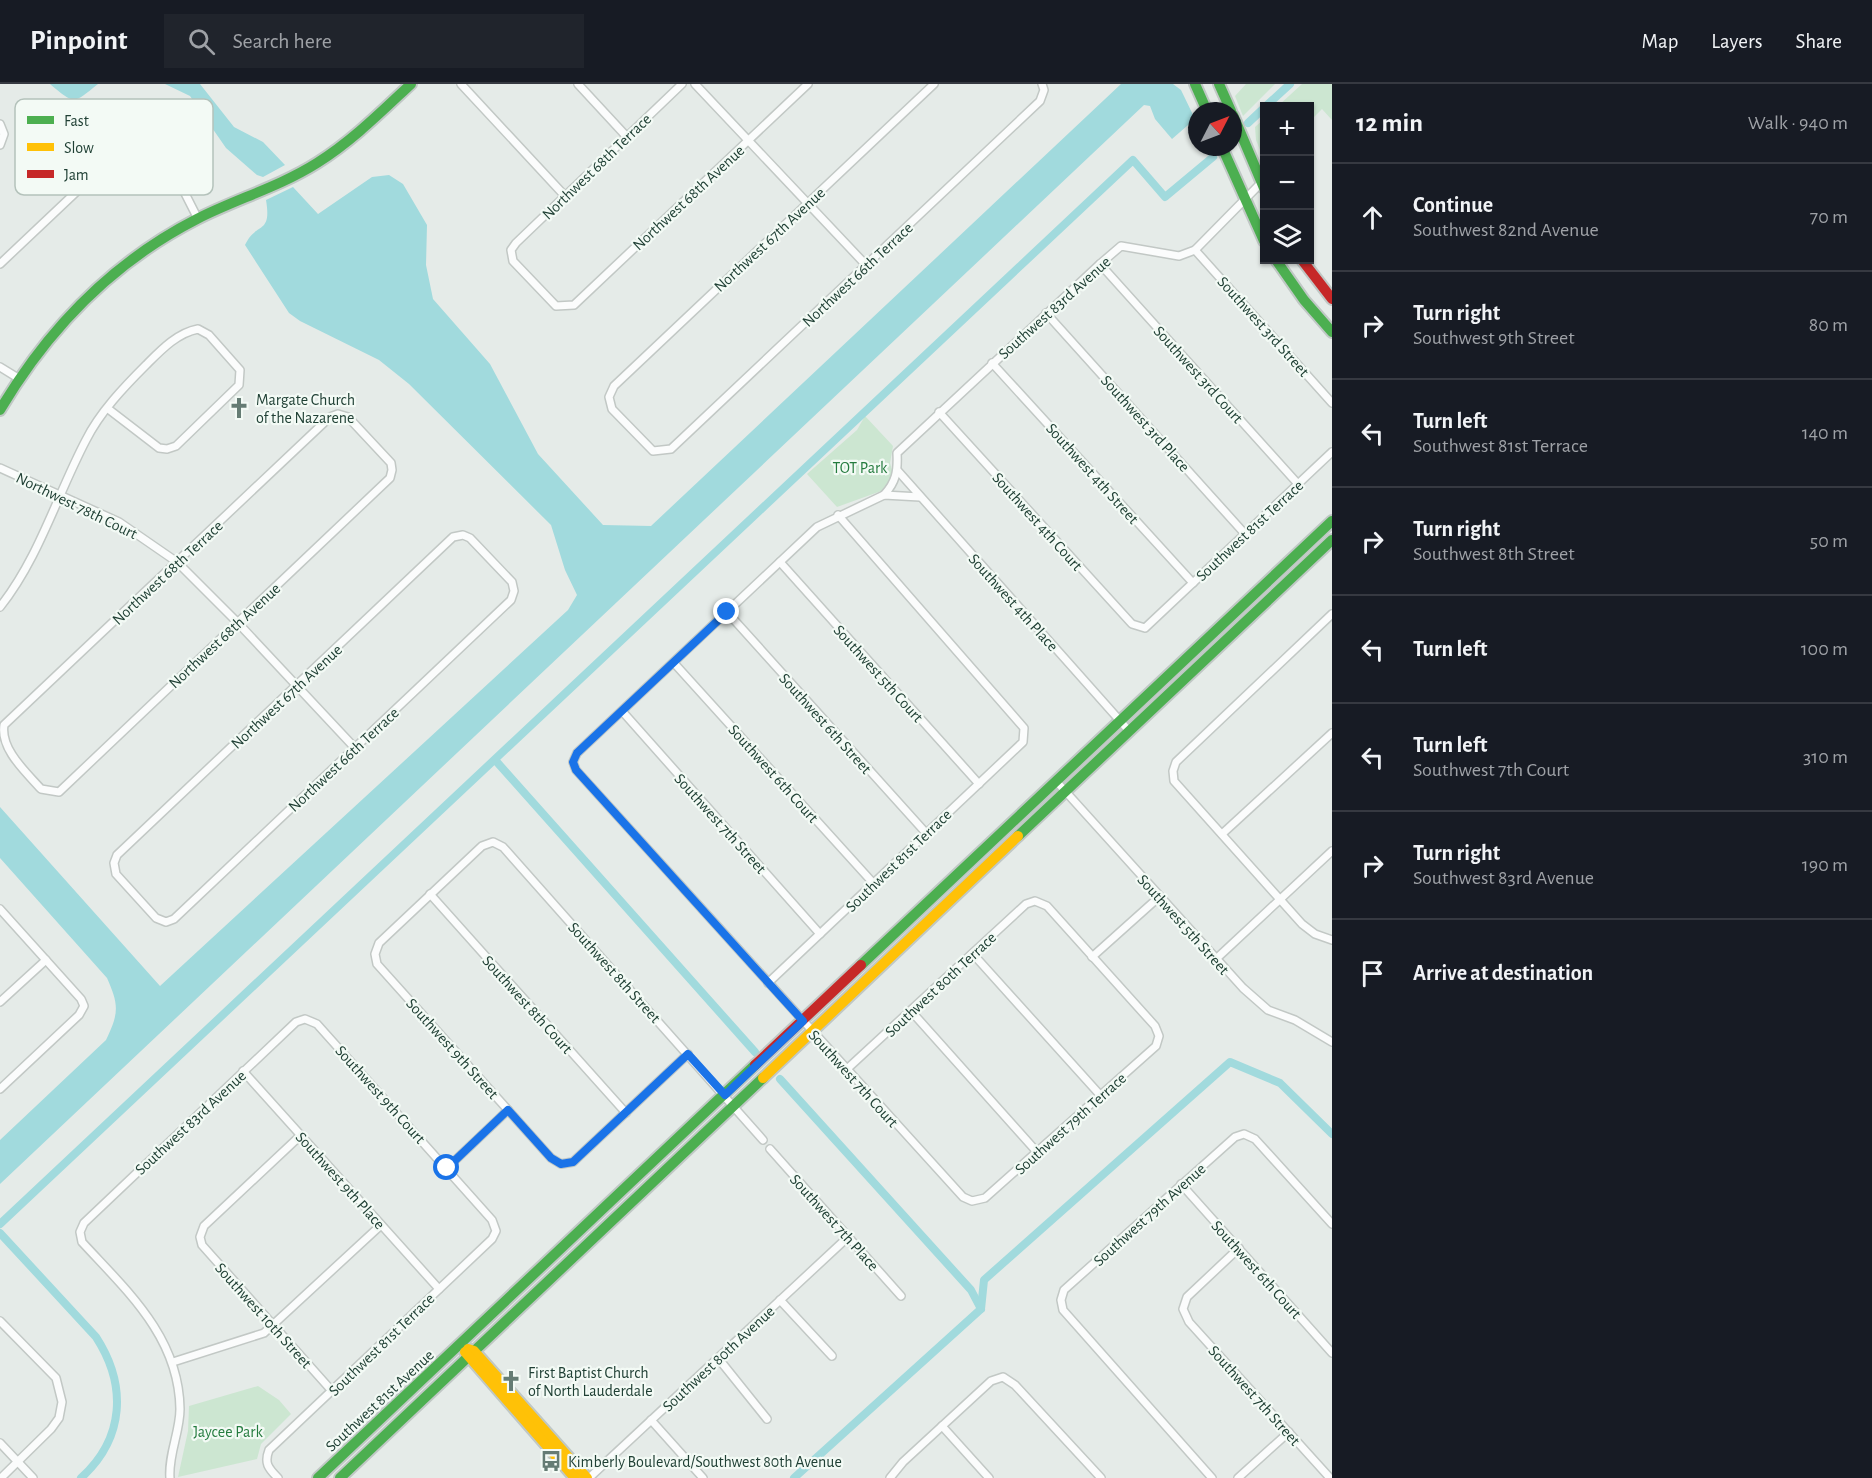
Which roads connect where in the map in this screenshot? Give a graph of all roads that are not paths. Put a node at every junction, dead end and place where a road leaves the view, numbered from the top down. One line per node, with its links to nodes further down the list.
1 (411, 84): 26 (street)
2 (461, 84): 23 (street)
3 (578, 84): 15 (street)
4 (682, 84): 15 (street, Northwest 68th Terrace)
5 (695, 84): 16 (street)
6 (808, 84): 16 (street, Northwest 68th Avenue)
7 (934, 84): 25 (street, Northwest 67th Avenue)
8 (1195, 84): 11 (street)
9 (1219, 84): 12 (street)
10 (1043, 87): 34 (street, Northwest 66th Terrace)
11 (1203, 102)
12 (1227, 102)
13 (0, 124): 17 (street)
14 (1242, 136): 19 (street)
15 (627, 137): 23 (street, Northwest 68th Terrace)
16 (748, 141): 25 (street); 28 (street, Northwest 68th Avenue)
17 (0, 145)
18 (1226, 156): 24 (street)
19 (1260, 178)
20 (1260, 188): 24 (street)
21 (73, 195): 30 (street)
22 (186, 195): 26 (street)
23 (565, 196): 28 (street, Northwest 68th Terrace)
24 (1245, 200): 27 (street); 29 (street)
25 (807, 203): 34 (street); 46 (street, Northwest 67th Avenue)
26 (198, 219): 40 (street)
27 (1260, 232)
28 (511, 250)
29 (1195, 250): 31 (street, Southwest 83rd Avenue); 41 (street, Southwest 3rd Street)
30 (0, 264)
31 (1100, 264): 36 (street, Southwest 83rd Avenue); 50 (street, Southwest 3rd Court)
32 (1279, 264): 37 (street)
33 (1305, 264): 35 (street)
34 (866, 265): 46 (street, Northwest 66th Terrace)
35 (1332, 299)
36 (1047, 313): 38 (street, Southwest 83rd Avenue); 56 (street, Southwest 3rd Place)
37 (1332, 332)
38 (992, 363): 44 (street, Southwest 83rd Avenue); 61 (street, Southwest 4th Street)
39 (0, 367): 40 (street)
40 (18, 378): 43 (street)
41 (1332, 403)
42 (107, 408): 42 (street); 51 (street)
43 (0, 410)
44 (939, 412): 49 (street, Southwest 83rd Avenue); 66 (street, Southwest 4th Court)
45 (338, 414): 59 (street, Northwest 68th Terrace); 65 (street, Northwest 68th Avenue)
46 (663, 452)
47 (1332, 452): 50 (street, Southwest 81st Terrace)
48 (0, 468): 51 (street, Northwest 78th Court)
49 (898, 471): 52 (street, Southwest 83rd Avenue); 53 (street, Southwest 4th Place)
50 (1298, 484): 56 (street, Southwest 81st Terrace)
51 (61, 494): 59 (street, Northwest 78th Court); 62 (street)
52 (884, 495): 53 (street); 54 (street)
53 (920, 497): 70 (street, Southwest 4th Place)
54 (838, 515): 60 (street); 76 (street, Southwest 81st Terrace)
55 (1332, 521): 70 (street, Southwest 81st Avenue)
56 (1245, 534): 61 (street, Southwest 81st Terrace)
57 (463, 535): 68 (street, Northwest 67th Avenue); 74 (street, Northwest 66th Terrace)
58 (1332, 540): 71 (street, Southwest 81st Avenue)
59 (177, 562): 65 (street, Northwest 78th Court); 73 (street, Northwest 68th Terrace)
60 (780, 562): 63 (street); 76 (street, Southwest 5th Court)
61 (1193, 584): 66 (street, Southwest 81st Terrace)
62 (0, 607)
63 (727, 612): 67 (street); 78 (street, Southwest 6th Street)
64 (1332, 614): 79 (street)
65 (238, 623): 68 (street, Northwest 78th Court); 73 (street, Northwest 68th Avenue)
66 (1139, 628)
67 (674, 663): 69 (street); 81 (street, Southwest 6th Court)
68 (297, 685): 74 (street, Northwest 78th Court); 86 (street, Northwest 67th Avenue)
69 (622, 711): 87 (street, Southwest 7th Street); 93 (street, Southwest 7th Court)
70 (1120, 721): 71 (street, Southwest 4th Place); 75 (street, Southwest 81st Avenue)
71 (1130, 732): 77 (street, Southwest 81st Avenue)
72 (1332, 733): 79 (street)
73 (1, 734)
74 (355, 748): 86 (street, Northwest 66th Terrace)
75 (1056, 782): 77 (street, Southwest 5th Street); 97 (street, Southwest 81st Avenue)
76 (979, 784): 78 (street, Southwest 81st Terrace)
77 (1066, 792): 83 (street, Southwest 5th Street); 98 (street, Southwest 81st Avenue)
78 (926, 833): 81 (street, Southwest 81st Terrace)
79 (1222, 834): 84 (street)
80 (1332, 851): 84 (street)
81 (874, 884): 87 (street, Southwest 81st Terrace)
82 (430, 894): 100 (street, Southwest 8th Street); 107 (street, Southwest 9th Street); 108 (street, Southwest 8th Court)
83 (1159, 897): 90 (street); 91 (street, Southwest 5th Street)
84 (1280, 899): 88 (street); 91 (street)
85 (2, 914): 92 (street)
86 (166, 922)
87 (820, 934): 93 (street, Southwest 81st Terrace)
88 (1332, 940)
89 (973, 954): 90 (street, Southwest 80th Terrace); 95 (street, Southwest 80th Terrace); 105 (street)
90 (1092, 957): 105 (street, Southwest 79th Terrace)
91 (1216, 959): 99 (street, Southwest 5th Street)
92 (46, 960): 94 (street); 103 (street)
93 (768, 983): 97 (street, Southwest 7th Court)
94 (0, 1002)
95 (911, 1011): 101 (street, Southwest 80th Terrace); 112 (street)
96 (305, 1019): 102 (street, Southwest 83rd Avenue); 113 (street, Southwest 9th Court)
97 (803, 1021): 98 (street, Southwest 7th Court); 104 (street, Southwest 81st Avenue)
98 (813, 1031): 101 (street, Southwest 7th Court); 106 (street, Southwest 81st Avenue)
99 (1332, 1042)
100 (688, 1054): 104 (street, Southwest 8th Street); 108 (street)
101 (847, 1069): 115 (street, Southwest 7th Court)
102 (243, 1071): 109 (street, Southwest 9th Place); 131 (street, Southwest 83rd Avenue)
103 (0, 1089)
104 (725, 1095): 106 (street, Southwest 8th Street); 126 (street, Southwest 81st Avenue)
105 (1101, 1096): 112 (street, Southwest 79th Terrace)
106 (733, 1106): 110 (street); 128 (street, Southwest 81st Avenue)
107 (508, 1110): 108 (street, Southwest 9th Street); 113 (street)
108 (626, 1113)
109 (301, 1135): 117 (street, Southwest 9th Place); 125 (street, Southwest 10th Street)
110 (763, 1140)
111 (770, 1149): 119 (street, Southwest 7th Place)
112 (1037, 1152): 115 (street, Southwest 79th Terrace)
113 (447, 1168): 118 (street, Southwest 9th Court)
114 (1181, 1184): 116 (street, Southwest 79th Avenue); 120 (street, Southwest 6th Court); 151 (street, Southwest 79th Avenue)
115 (972, 1202)
116 (1332, 1224)
117 (381, 1225): 121 (street, Southwest 9th Place); 125 (street)
118 (496, 1231): 121 (street, Southwest 81st Terrace)
119 (848, 1237): 122 (street, Southwest 7th Place); 123 (street, Southwest 80th Avenue)
120 (1239, 1248): 127 (street, Southwest 6th Court); 136 (street, Southwest 7th Street)
121 (439, 1289): 132 (street, Southwest 81st Terrace)
122 (901, 1296)
123 (780, 1300): 129 (street); 130 (street, Southwest 80th Avenue)
124 (0, 1321): 138 (street)
125 (273, 1326): 131 (street); 132 (street, Southwest 10th Street)
126 (460, 1344): 128 (street); 143 (street, Southwest 81st Avenue)
127 (1332, 1353)
128 (471, 1354): 144 (street, Southwest 81st Avenue); 145 (street); 146 (street)
129 (832, 1356)
130 (718, 1358): 133 (street); 134 (street, Southwest 80th Avenue)
131 (173, 1362): 141 (street)
132 (332, 1391): 142 (street, Southwest 81st Terrace)
133 (767, 1419)
134 (651, 1420): 146 (street, Southwest 80th Avenue); 147 (street)
135 (942, 1426): 148 (street); 149 (street); 150 (street)
136 (1289, 1432): 152 (street); 153 (street, Southwest 7th Street)
137 (0, 1443): 138 (street)
138 (18, 1462): 139 (street); 140 (street)
139 (1, 1478)
140 (33, 1478)
141 (170, 1478)
142 (278, 1478)
143 (318, 1478)
144 (340, 1478)
145 (575, 1478)
146 (588, 1478)
147 (703, 1478)
148 (890, 1478)
149 (988, 1478)
150 (1101, 1478)
151 (1212, 1478)
152 (1238, 1478)
153 (1330, 1478)

